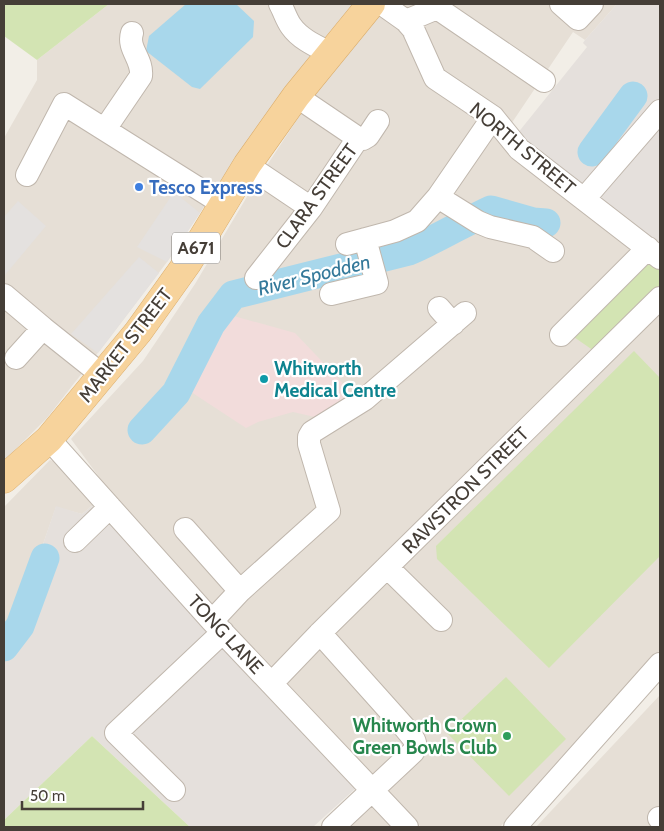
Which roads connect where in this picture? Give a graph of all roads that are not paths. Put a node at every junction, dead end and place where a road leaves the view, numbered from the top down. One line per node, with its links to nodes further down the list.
1 (280, 4): 8 (street)
2 (371, 4): 8 (main road, MARKET STREET / A671)
3 (382, 4): 6 (street, NORTH STREET)
4 (561, 4): 5 (street)
5 (592, 4)
6 (406, 21): 9 (street); 12 (street, NORTH STREET)
7 (132, 33): 14 (street)
8 (330, 53): 10 (main road, MARKET STREET / A671)
9 (544, 81)
10 (296, 96): 15 (street); 16 (main road, MARKET STREET / A671)
11 (660, 111): 19 (street)
12 (493, 117): 18 (street); 19 (street, NORTH STREET)
13 (378, 121): 15 (street, CLARA STREET)
14 (105, 130): 17 (street); 20 (street)
15 (358, 138): 21 (street, CLARA STREET)
16 (247, 165): 20 (main road, MARKET STREET / A671); 21 (street)
17 (26, 175)
18 (438, 197): 22 (street); 25 (street)
19 (584, 199): 23 (street, NORTH STREET)
20 (223, 204): 32 (main road, MARKET STREET / A671)
21 (311, 208): 24 (street, CLARA STREET)
22 (553, 251)
23 (657, 255): 30 (street)
24 (256, 278)
25 (331, 294)
26 (4, 295): 29 (street)
27 (658, 305): 38 (street, RAWSTRON STREET)
28 (452, 315): 39 (street)
29 (43, 328): 31 (street); 32 (street)
30 (562, 335)
31 (16, 358)
32 (102, 375): 33 (main road, MARKET STREET / A671)
33 (49, 439): 34 (main road, MARKET STREET / A671); 35 (street, TONG LANE)
34 (4, 479)
35 (110, 507): 37 (street); 41 (street, TONG LANE)
36 (185, 529): 39 (street)
37 (75, 541)
38 (387, 567): 40 (street); 42 (street, RAWSTRON STREET)
39 (240, 591): 41 (street)
40 (440, 620)
41 (218, 626): 44 (street, TONG LANE); 45 (street)
42 (320, 633): 44 (street, RAWSTRON STREET); 46 (street)
43 (660, 664): 49 (street)
44 (272, 683): 46 (street, TONG LANE)
45 (174, 790)
46 (372, 791): 47 (street); 48 (street, TONG LANE)
47 (333, 827)
48 (407, 827)
49 (515, 827)

